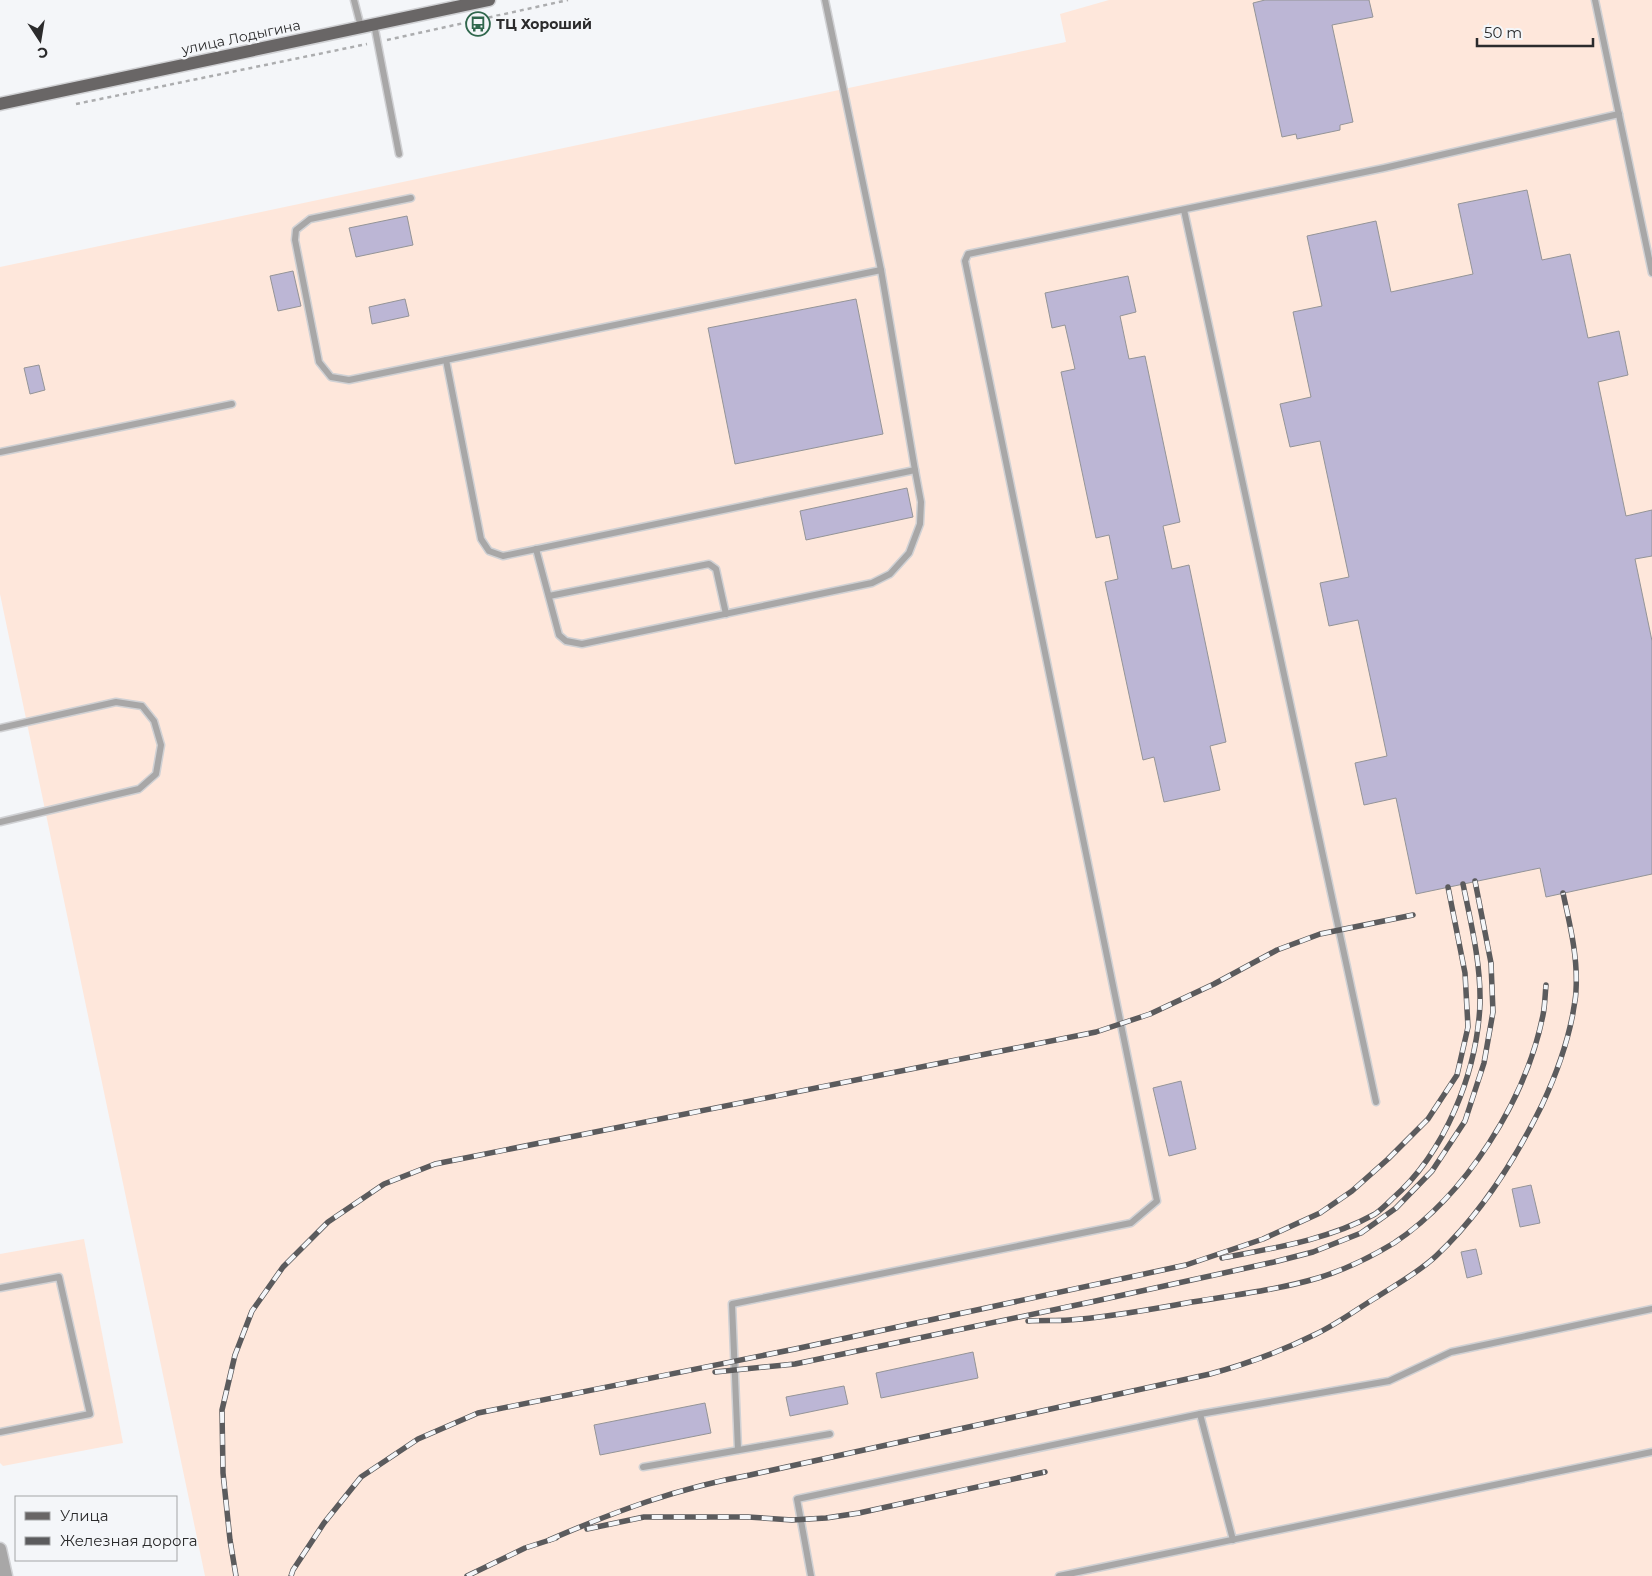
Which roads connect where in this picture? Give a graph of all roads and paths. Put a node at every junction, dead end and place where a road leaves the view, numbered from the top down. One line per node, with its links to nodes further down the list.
1 (354, 0): 6 (lane)
2 (489, 0): 6 (main road, улица Лодыгина)
3 (568, 0): 7 (path)
4 (826, 0): 14 (lane)
5 (1595, 0): 10 (lane)
6 (367, 25): 7 (lane); 8 (main road, улица Лодыгина)
7 (377, 42): 9 (path); 11 (lane)
8 (0, 104)
9 (68, 106)
10 (1618, 114): 13 (lane); 15 (lane)
11 (399, 154)
12 (411, 198): 16 (lane)
13 (1184, 210): 25 (lane); 31 (lane)
14 (881, 270): 16 (lane); 19 (lane)
15 (1652, 273)
16 (446, 360): 20 (lane)
17 (232, 404): 18 (lane)
18 (0, 452)
19 (915, 470): 20 (lane); 22 (lane)
20 (536, 549): 21 (lane)
21 (549, 596): 22 (lane); 22 (lane)
22 (726, 614)
23 (0, 728): 24 (lane)
24 (0, 822)
25 (1376, 1102)
26 (0, 1288): 29 (lane)
27 (1652, 1309): 28 (lane)
28 (1200, 1414): 34 (lane); 37 (lane)
29 (0, 1432)
30 (830, 1434): 31 (lane)
31 (738, 1450): 33 (lane)
32 (1652, 1452): 34 (lane)
33 (643, 1467)
34 (1233, 1540): 38 (lane)
35 (0, 1549): 36 (street)
36 (6, 1576)
37 (811, 1576)
38 (1059, 1576)

